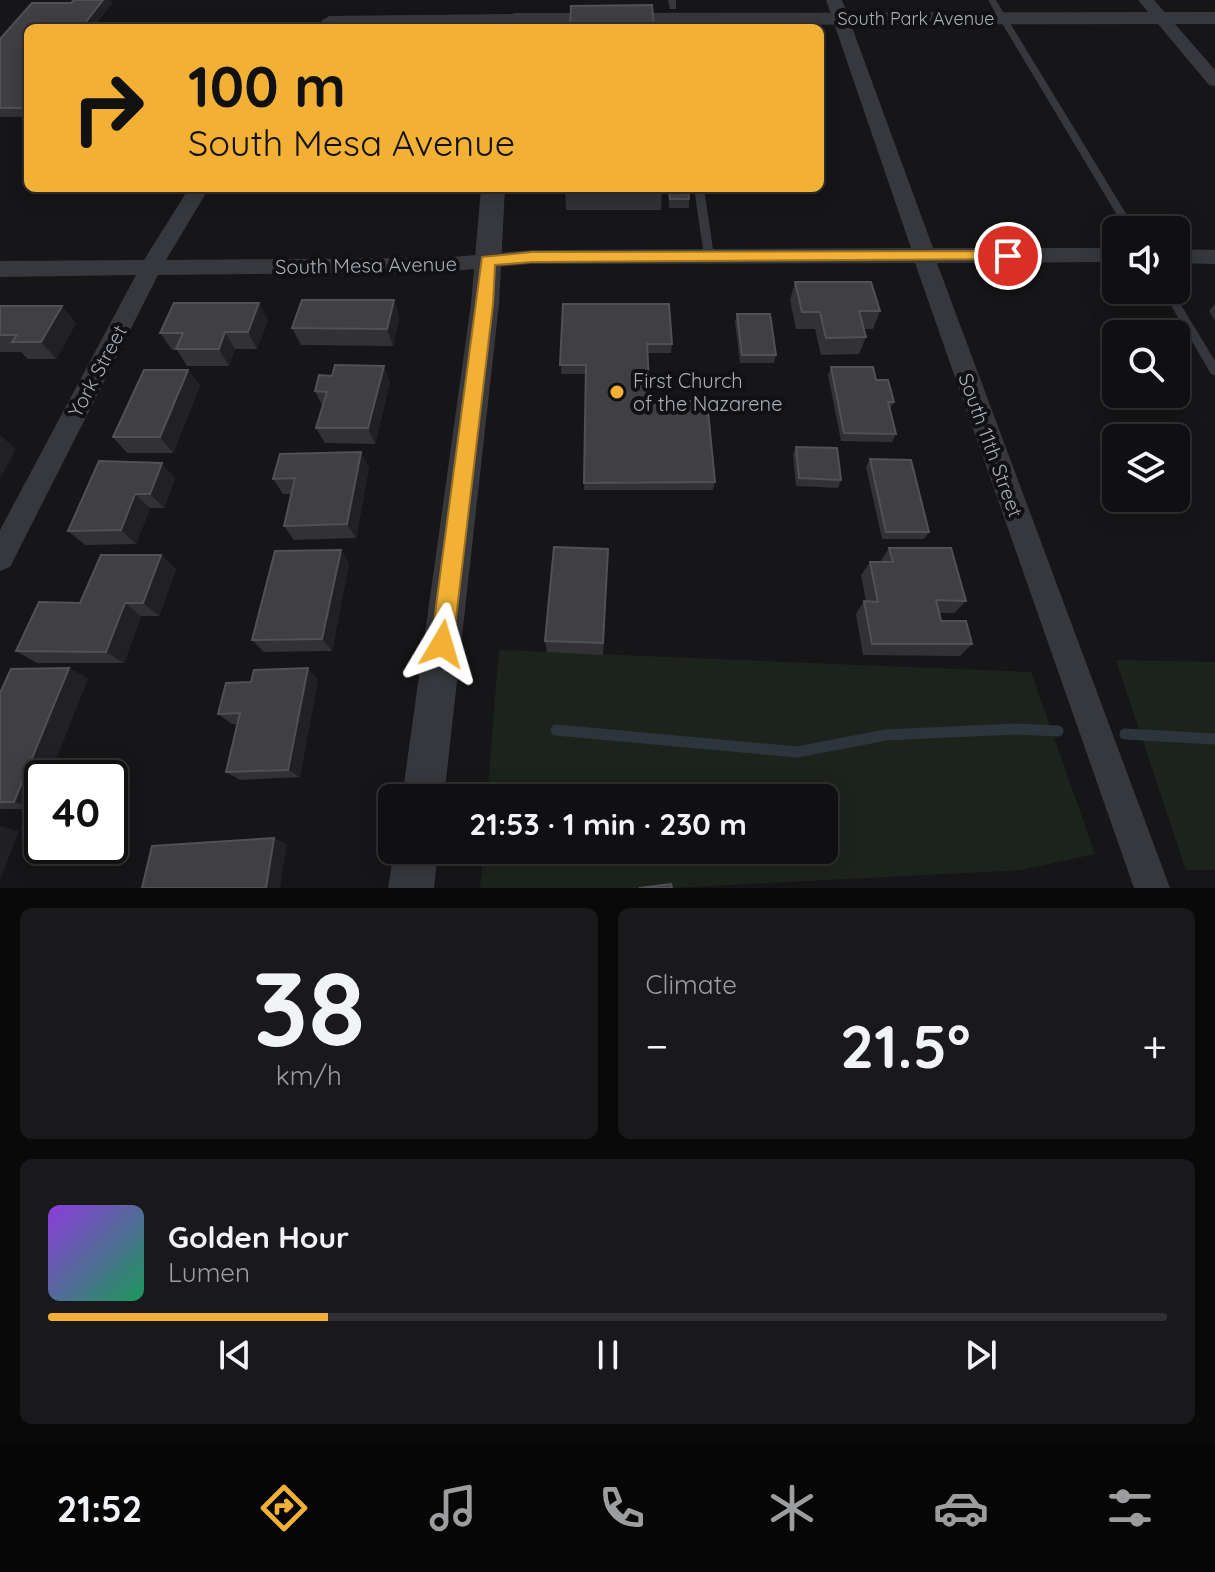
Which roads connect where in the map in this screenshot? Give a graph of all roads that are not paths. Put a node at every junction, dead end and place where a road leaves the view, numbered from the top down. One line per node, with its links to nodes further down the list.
1 (337, 0): 10 (street)
2 (992, 0): 7 (lane)
3 (1146, 0): 8 (street)
4 (838, 9): 5 (street, South Park Avenue); 7 (street, South Park Avenue); 19 (street, South 11th Street)
5 (675, 13): 6 (street, South Park Avenue)
6 (515, 16): 11 (street, South Park Avenue)
7 (1002, 18): 8 (street, South Park Avenue); 16 (lane)
8 (1161, 18): 9 (street, South Park Avenue); 12 (street)
9 (1215, 18)
10 (327, 24)
11 (348, 24)
12 (1215, 81)
13 (197, 192): 24 (street, York Street)
14 (493, 192): 22 (street)
15 (700, 192): 18 (lane)
16 (1122, 216)
17 (1102, 255): 19 (street, South Mesa Avenue)
18 (709, 256): 19 (street, South Mesa Avenue); 22 (street, South Mesa Avenue)
19 (923, 256): 31 (street, South 11th Street)
20 (1190, 256): 21 (street)
21 (1215, 257)
22 (488, 261): 24 (street, South Mesa Avenue); 28 (street)
23 (0, 269): 24 (street, South Mesa Avenue)
24 (150, 269): 27 (street, York Street)
25 (1175, 304): 26 (lane)
26 (1215, 371)
27 (2, 548)
28 (425, 784)
29 (414, 864): 30 (street)
30 (411, 888)
31 (1152, 888)

